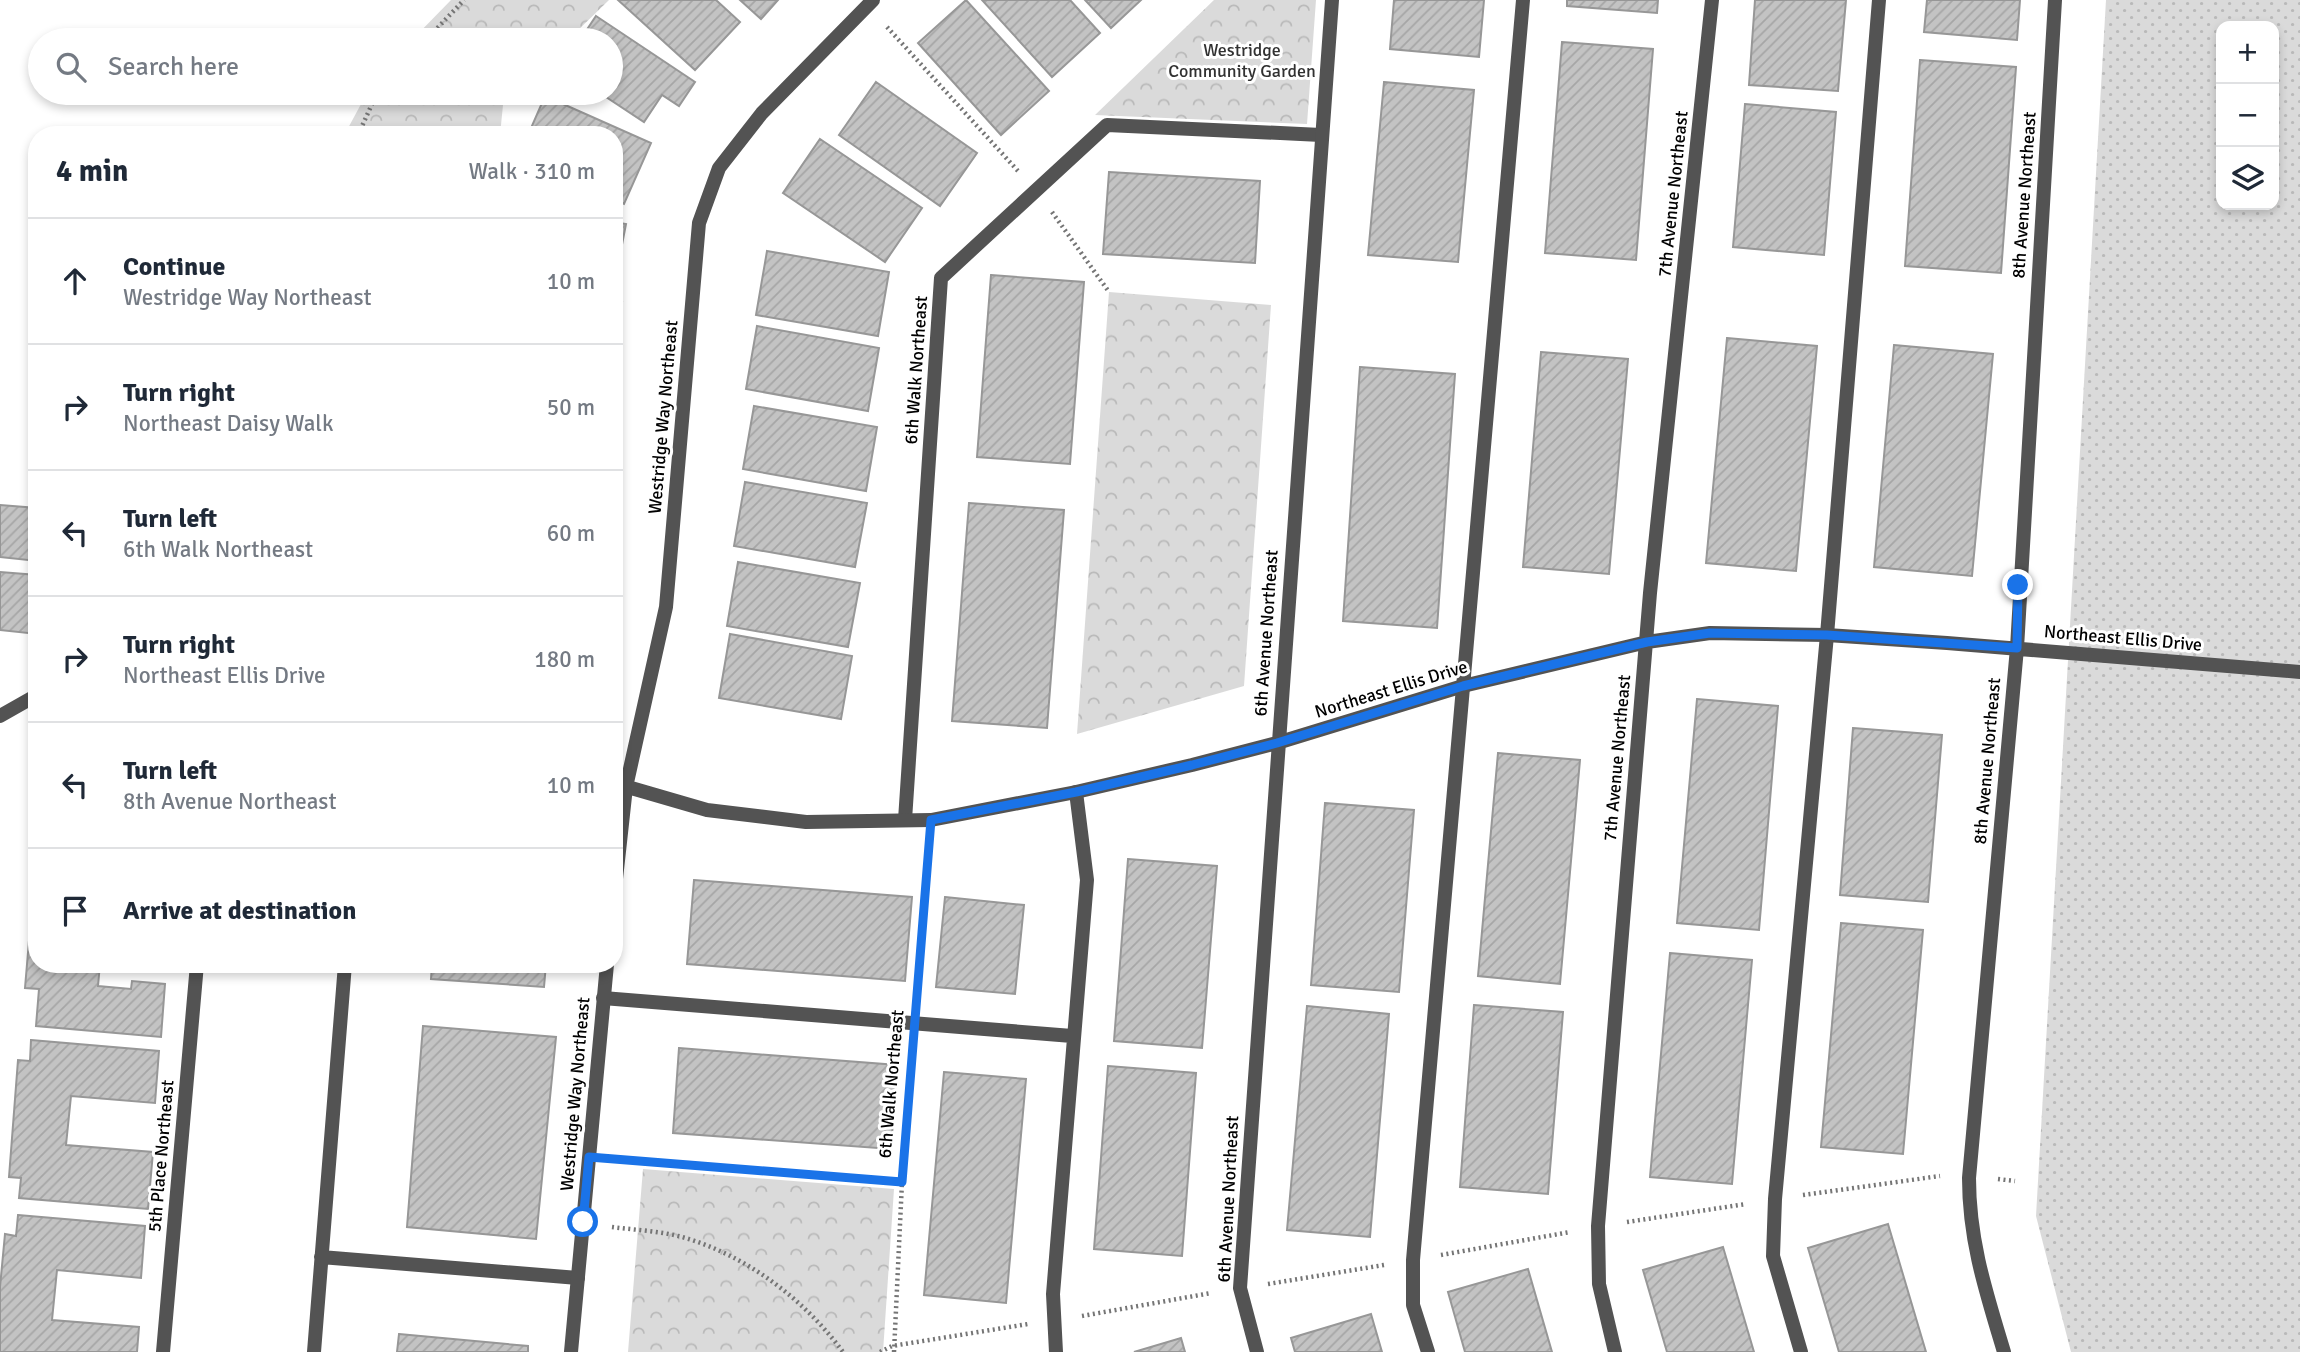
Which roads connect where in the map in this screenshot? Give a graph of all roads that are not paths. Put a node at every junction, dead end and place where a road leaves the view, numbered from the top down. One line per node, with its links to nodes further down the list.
1 (1332, 0): 7 (street, 6th Avenue Northeast)
2 (1523, 0): 12 (street)
3 (1712, 0): 9 (street, 7th Avenue Northeast)
4 (1879, 0): 8 (street)
5 (2055, 0): 10 (street, 8th Avenue Northeast)
6 (870, 3): 16 (street, Westridge Way Northeast)
7 (1321, 135): 15 (street, 6th Avenue Northeast); 19 (street, 6th Walk Northeast)
8 (1827, 635): 9 (street, Northeast Ellis Drive); 10 (street, Northeast Ellis Drive); 34 (street)
9 (1647, 642): 12 (street, Northeast Ellis Drive); 33 (street, 7th Avenue Northeast)
10 (2017, 648): 11 (street, Northeast Ellis Drive); 35 (street, 8th Avenue Northeast)
11 (2300, 672)
12 (1463, 686): 15 (street, Northeast Ellis Drive); 32 (street)
13 (28, 700): 14 (street)
14 (0, 716)
15 (1277, 743): 18 (street, Northeast Ellis Drive); 31 (street, 6th Avenue Northeast)
16 (623, 773)
17 (623, 786): 19 (street, Northeast Ellis Drive)
18 (1076, 792): 19 (street, Northeast Ellis Drive); 24 (street)
19 (905, 820)
20 (196, 973): 27 (street, 5th Place Northeast)
21 (344, 973): 25 (street)
22 (606, 973): 23 (street, Westridge Way Northeast)
23 (603, 998): 24 (street); 26 (street, Westridge Way Northeast)
24 (1072, 1036): 30 (street)
25 (321, 1256): 26 (street); 28 (street)
26 (578, 1278): 29 (street, Westridge Way Northeast)
27 (163, 1352)
28 (314, 1352)
29 (571, 1352)
30 (1056, 1352)
31 (1256, 1352)
32 (1428, 1352)
33 (1615, 1352)
34 (1801, 1352)
35 (2004, 1352)

